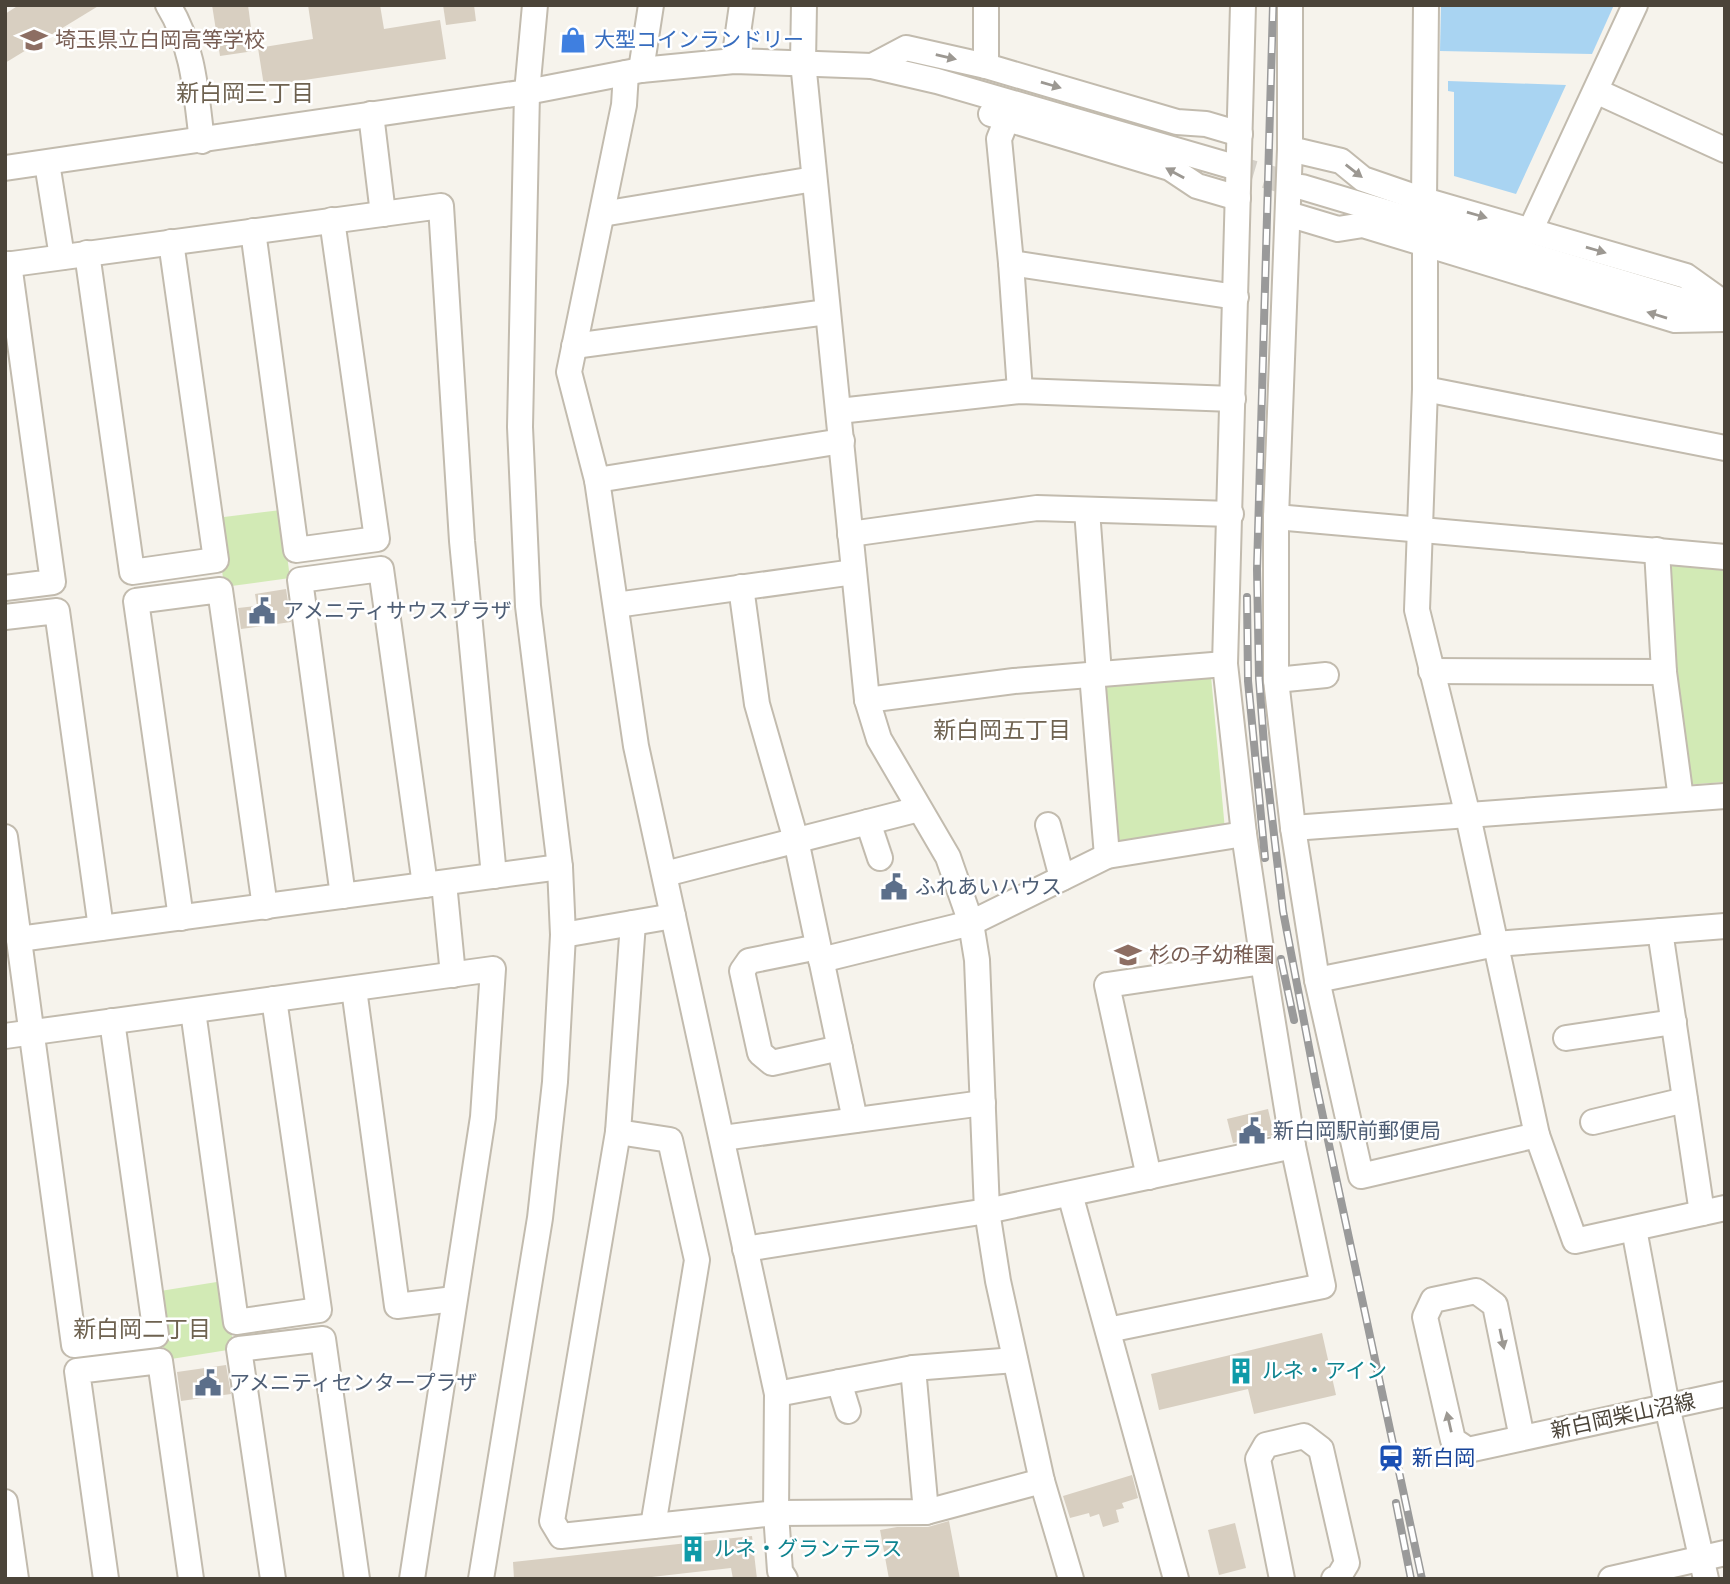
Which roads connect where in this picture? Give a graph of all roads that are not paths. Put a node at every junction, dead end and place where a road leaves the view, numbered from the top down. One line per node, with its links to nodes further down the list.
1 (168, 5): 21 (street)
2 (534, 5): 17 (street)
3 (651, 5): 15 (street)
4 (741, 5): 11 (street)
5 (804, 5): 12 (street)
6 (986, 5): 14 (street)
7 (1243, 5): 20 (street)
8 (1290, 5): 22 (street)
9 (1426, 5): 30 (street)
10 (1635, 5): 16 (street)
11 (734, 61): 12 (street); 15 (street)
12 (803, 62): 13 (street); 27 (street)
13 (872, 66): 14 (street, one-way to 14); 19 (street); 25 (street)
14 (986, 66): 20 (street, one-way to 20)
15 (634, 71): 17 (street); 32 (street)
16 (1596, 91): 23 (street); 35 (street)
17 (527, 92): 18 (street); 87 (street)
18 (371, 114): 21 (street); 31 (street)
19 (1007, 119): 29 (street, one-way to 19); 42 (street)
20 (1240, 134): 29 (street)
21 (202, 141): 24 (street)
22 (1290, 149): 30 (street, one-way to 30); 33 (street)
23 (1725, 150)
24 (47, 163): 26 (street); 40 (street)
25 (1231, 166)
26 (5, 169)
27 (814, 179): 32 (street); 45 (street)
28 (1302, 187): 46 (street)
29 (1238, 198): 43 (street)
30 (1424, 200): 35 (street, one-way to 35)
31 (383, 214): 34 (street); 89 (street)
32 (602, 214): 48 (street)
33 (1288, 214): 38 (street); 58 (street)
34 (332, 220): 36 (street); 36 (street)
35 (1530, 230): 44 (street, one-way to 44)
36 (253, 231): 37 (street)
37 (171, 242): 39 (street); 39 (street)
38 (1425, 244): 47 (street, one-way to 38); 49 (street)
39 (88, 253): 40 (street)
40 (62, 257): 41 (street)
41 (7, 264): 65 (street)
42 (1011, 264): 43 (street); 50 (street)
43 (1236, 296): 51 (street)
44 (1725, 304)
45 (827, 312): 48 (street); 52 (street)
46 (1725, 313)
47 (1725, 319)
48 (574, 346): 55 (street)
49 (1425, 389): 54 (street); 59 (street)
50 (1020, 391): 51 (street); 52 (street)
51 (1233, 399): 57 (street)
52 (839, 411): 53 (street)
53 (842, 442): 55 (street); 60 (street)
54 (1725, 448)
55 (597, 480): 66 (street)
56 (1087, 510): 57 (street); 60 (street); 71 (street)
57 (1231, 514): 68 (street)
58 (1276, 517): 59 (street); 73 (street)
59 (1420, 530): 61 (street); 69 (street)
60 (850, 534): 63 (street)
61 (1657, 550): 62 (street); 70 (street)
62 (1725, 557)
63 (854, 572): 64 (street); 74 (street)
64 (741, 587): 66 (street); 84 (street)
65 (5, 588)
66 (616, 605): 88 (street)
67 (5, 617): 99 (street)
68 (1225, 664): 71 (street); 82 (street)
69 (1431, 671): 70 (street); 78 (street)
70 (1664, 672): 76 (street)
71 (1095, 674): 74 (street); 85 (street)
72 (1326, 675): 73 (street)
73 (1276, 680): 81 (street)
74 (867, 701): 77 (street)
75 (1725, 796): 76 (street)
76 (1681, 799): 78 (street)
77 (919, 809): 79 (street); 97 (street)
78 (1468, 816): 81 (street); 103 (street)
79 (869, 822): 84 (street); 86 (street)
80 (1048, 825): 90 (street)
81 (1293, 828): 107 (street)
82 (1244, 834): 85 (street); 105 (street)
83 (5, 837): 102 (street)
84 (796, 841): 88 (street); 104 (street)
85 (1107, 856): 90 (street)
86 (880, 858)
87 (560, 867): 89 (street); 101 (street)
88 (665, 874): 94 (street)
89 (494, 876): 91 (street)
90 (1062, 878): 97 (street)
91 (434, 884): 92 (street); 92 (street); 106 (street)
92 (343, 896): 93 (street)
93 (265, 906): 95 (street); 95 (street)
94 (673, 916): 96 (street); 123 (street)
95 (181, 918): 99 (street)
96 (633, 923): 101 (street); 121 (street)
97 (971, 923): 104 (street); 118 (street)
98 (1725, 926): 100 (street)
99 (101, 928): 102 (street)
100 (1660, 931): 103 (street); 112 (street)
101 (563, 935): 153 (street)
102 (19, 939): 113 (street)
103 (1496, 944): 107 (street); 122 (street)
104 (820, 953): 116 (street); 116 (street)
105 (1263, 961): 124 (street); 125 (street)
106 (453, 975): 108 (street); 131 (street)
107 (1317, 980): 122 (street)
108 (355, 989): 109 (street); 131 (street)
109 (274, 999): 110 (street); 110 (street)
110 (193, 1011): 111 (street)
111 (112, 1021): 113 (street); 113 (street)
112 (1674, 1022): 115 (street); 117 (street)
113 (31, 1032): 114 (street)
114 (5, 1036)
115 (1566, 1038)
116 (840, 1048): 119 (street)
117 (1685, 1100): 120 (street); 127 (street)
118 (982, 1102): 119 (street); 128 (street)
119 (855, 1120): 123 (street)
120 (1593, 1122)
121 (618, 1132): 145 (street); 145 (street)
122 (1537, 1135): 129 (street)
123 (723, 1138): 130 (street)
124 (1293, 1146): 125 (street); 132 (street)
125 (1149, 1177): 126 (street)
126 (1070, 1194): 128 (street); 132 (street)
127 (1713, 1210): 129 (street)
128 (987, 1211): 130 (street); 133 (street)
129 (1634, 1229): 138 (street)
130 (746, 1249): 136 (street)
131 (454, 1299): 152 (street)
132 (1108, 1330): 156 (street)
133 (1015, 1360): 134 (street); 141 (street)
134 (913, 1368): 135 (street); 143 (street)
135 (839, 1382): 136 (street); 139 (street)
136 (777, 1394): 144 (street)
137 (1725, 1394): 138 (street, 新白岡柴山沼線)
138 (1667, 1406): 140 (street, 新白岡柴山沼線); 146 (street)
139 (848, 1411)
140 (1522, 1438): 140 (street, 新白岡柴山沼線, one-way to 140)
141 (1042, 1481): 143 (street); 155 (street)
142 (5, 1502): 147 (street)
143 (926, 1511): 144 (street)
144 (776, 1513): 145 (street); 154 (street)
145 (653, 1526)
146 (1711, 1563): 159 (street)
147 (16, 1579)
148 (106, 1579): 149 (street)
149 (191, 1579)
150 (273, 1579): 151 (street)
151 (357, 1579)
152 (412, 1579)
153 (481, 1579)
154 (785, 1579)
155 (1072, 1579)
156 (1176, 1579)
157 (1282, 1579): 158 (street)
158 (1334, 1579)
159 (1611, 1579)

